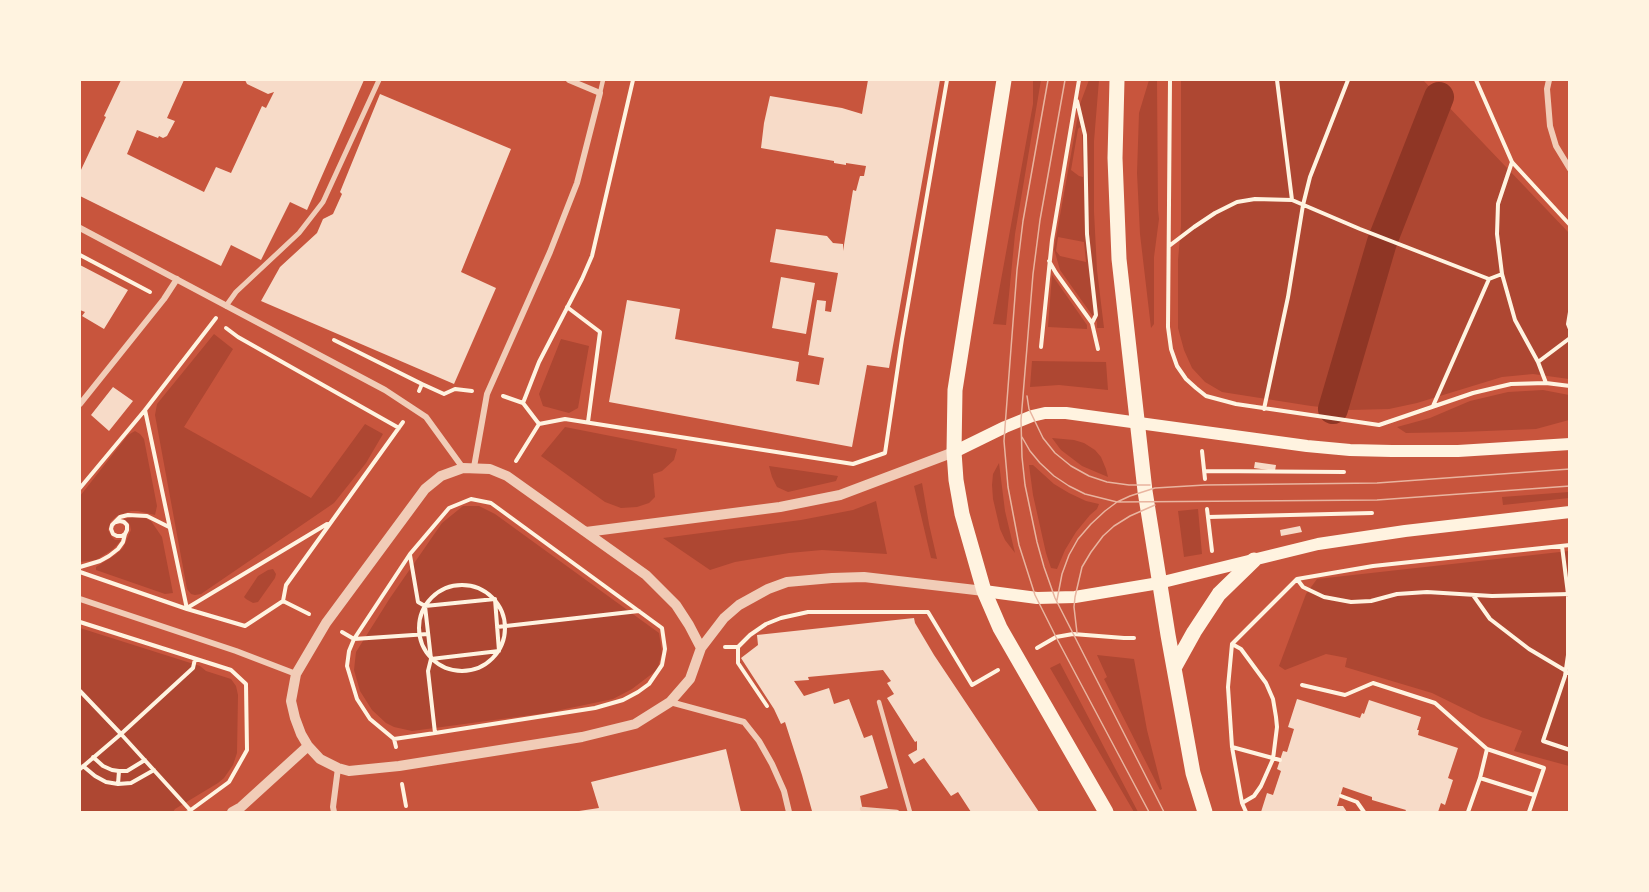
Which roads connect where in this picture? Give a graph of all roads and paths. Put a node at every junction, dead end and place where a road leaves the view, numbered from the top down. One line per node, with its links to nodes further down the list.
1 (379, 80): 29 (street)
2 (569, 80): 14 (street)
3 (603, 80): 14 (lane)
4 (633, 80): 30 (path)
5 (947, 80): 48 (path)
6 (1004, 80): 51 (main road)
7 (1079, 80): 15 (path)
8 (1117, 80): 49 (main road)
9 (1170, 80): 22 (path)
10 (1277, 80): 18 (path)
11 (1348, 80): 19 (path)
12 (1476, 80): 16 (path)
13 (1549, 80): 17 (street)
14 (600, 93): 53 (street)
15 (1076, 98): 24 (path); 34 (path)
16 (1512, 162): 20 (path); 25 (path)
17 (1569, 169)
18 (1292, 200): 19 (path); 22 (path)
19 (1303, 205): 27 (path); 46 (path)
20 (1569, 225)
21 (80, 228): 26 (street)
22 (1168, 247): 46 (path)
23 (80, 255): 28 (path)
24 (1049, 260): 34 (path); 37 (path)
25 (1502, 274): 27 (path); 39 (path)
26 (177, 279): 28 (street); 29 (street)
27 (1489, 279): 45 (path)
28 (164, 299): 44 (street)
29 (226, 306): 33 (path); 53 (street)
30 (567, 308): 48 (path); 48 (path)
31 (1569, 312): 35 (path)
32 (207, 314): 33 (path)
33 (215, 318): 47 (path); 63 (path)
34 (1092, 323): 38 (path)
35 (1569, 329)
36 (1569, 338): 39 (path)
37 (1041, 347)
38 (1098, 349)
39 (1538, 362): 40 (path)
40 (1546, 383): 42 (path); 45 (path)
41 (422, 384): 43 (path)
42 (1569, 386)
43 (455, 388)
44 (80, 404)
45 (1433, 406): 46 (path)
46 (1264, 409)
47 (145, 410): 57 (path); 64 (path)
48 (588, 422)
49 (1137, 422): 50 (main road); 51 (main road); 75 (main road)
50 (1569, 444)
51 (954, 452): 65 (street); 76 (main road)
52 (1202, 452): 54 (path)
53 (469, 468): 65 (street); 100 (street)
54 (1204, 471): 55 (path); 56 (path)
55 (1352, 472)
56 (1205, 479)
57 (80, 488)
58 (1207, 509): 61 (path)
59 (1569, 512): 71 (main road)
60 (1379, 513): 61 (path)
61 (1208, 517): 70 (path)
62 (116, 522): 64 (path); 66 (path); 66 (path)
63 (331, 522): 82 (path); 82 (path)
64 (170, 527): 82 (path)
65 (586, 532): 92 (street)
66 (125, 534): 72 (path)
67 (1569, 545): 68 (path)
68 (1562, 546): 74 (path); 78 (path)
69 (410, 554): 81 (path); 83 (path); 90 (path)
70 (1212, 554)
71 (1254, 560): 75 (main road); 97 (main road)
72 (80, 567)
73 (80, 572): 82 (path)
74 (1297, 579): 77 (path); 91 (path)
75 (1160, 583): 76 (main road); 97 (main road)
76 (984, 591): 92 (street); 132 (main road)
77 (1473, 594): 78 (path); 99 (path)
78 (1569, 594): 99 (path)
79 (80, 599): 100 (street)
80 (495, 599): 81 (path); 81 (path); 85 (path); 86 (path)
81 (425, 606): 87 (path); 88 (path)
82 (187, 609)
83 (639, 611): 85 (path); 106 (path)
84 (80, 622): 96 (path)
85 (506, 626): 86 (path); 94 (path)
86 (497, 627): 94 (path)
87 (429, 634): 88 (path); 95 (path)
88 (419, 635): 90 (path); 95 (path)
89 (1134, 638): 93 (path)
90 (354, 639): 106 (path)
91 (1232, 644): 109 (path); 113 (path)
92 (701, 648): 103 (street)
93 (1036, 649)
94 (499, 651): 95 (path); 95 (path)
95 (431, 659): 106 (path)
96 (195, 660): 107 (path); 126 (path)
97 (1174, 668): 133 (main road)
98 (998, 670): 105 (path)
99 (1568, 673): 111 (path)
100 (296, 674): 108 (street)
101 (1302, 685): 110 (path)
102 (80, 691): 107 (path)
103 (670, 702): 117 (street); 129 (street)
104 (879, 702): 131 (lane)
105 (767, 706)
106 (435, 733)
107 (121, 734): 112 (path); 114 (path)
108 (308, 746): 117 (street); 127 (street)
109 (1232, 747): 113 (path); 124 (path)
110 (1487, 749): 120 (path); 122 (path)
111 (1569, 750)
112 (93, 757): 116 (path); 119 (path)
113 (1273, 759): 115 (path); 124 (path)
114 (145, 760): 118 (path); 119 (path)
115 (1280, 760)
116 (81, 768): 121 (path)
117 (338, 768): 128 (street)
118 (154, 770): 121 (path); 126 (path)
119 (119, 771): 121 (path)
120 (1480, 778): 122 (path); 136 (path)
121 (118, 784)
122 (1534, 795): 137 (path)
123 (1341, 796): 135 (path)
124 (1242, 803): 134 (path)
125 (862, 809): 130 (lane)
126 (190, 812)
127 (232, 813)
128 (334, 813)
129 (789, 813)
130 (897, 813)
131 (910, 813)
132 (1107, 813)
133 (1205, 813)
134 (1246, 813)
135 (1364, 813)
136 (1468, 813)
137 (1529, 813)

